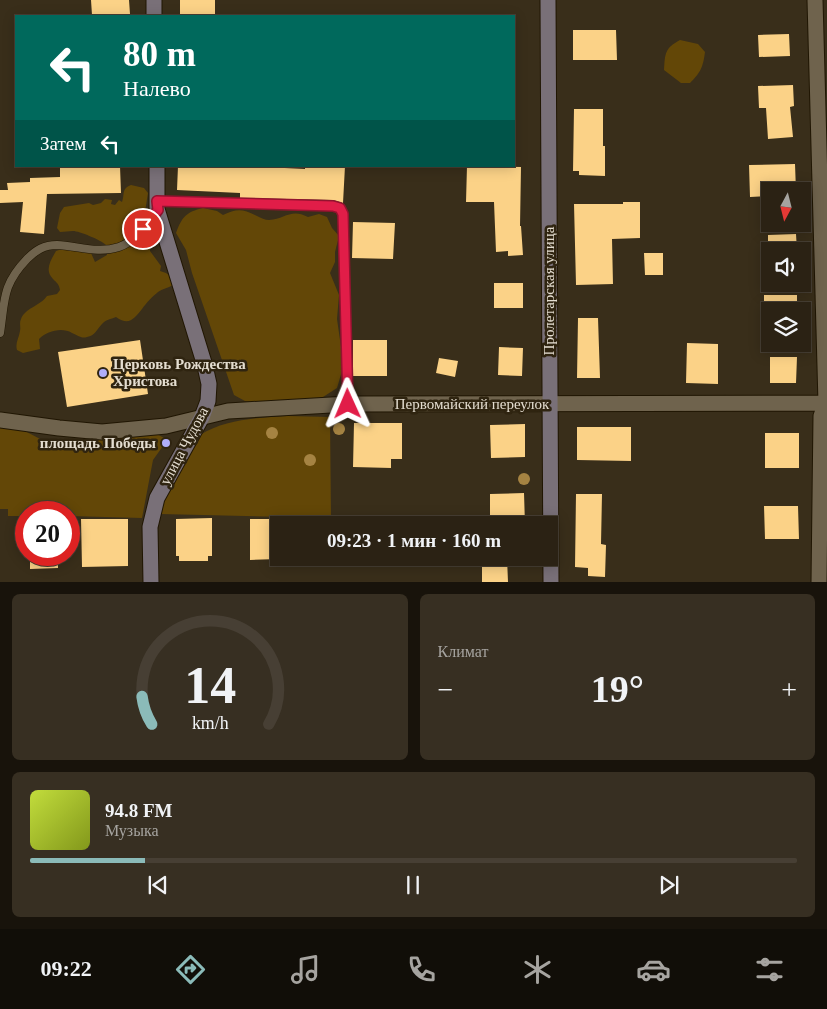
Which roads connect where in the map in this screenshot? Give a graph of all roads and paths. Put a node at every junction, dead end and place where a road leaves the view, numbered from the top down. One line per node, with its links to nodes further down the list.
1 (154, 0): 4 (street)
2 (548, 0): 10 (street, Пролетарская улица)
3 (815, 0): 8 (street)
4 (154, 15)
5 (156, 167): 6 (street, улица Чудова)
6 (157, 206): 7 (lane); 9 (lane); 11 (street, улица Чудова)
7 (0, 333)
8 (827, 403): 10 (street, Первомайский переулок); 15 (street)
9 (348, 404): 10 (street, Первомайский переулок); 11 (street, Первомайский переулок)
10 (549, 404): 14 (street, Пролетарская улица)
11 (202, 417): 12 (street, Первомайский переулок); 13 (street, улица Чудова)
12 (0, 420)
13 (151, 582)
14 (551, 582)
15 (819, 582)

